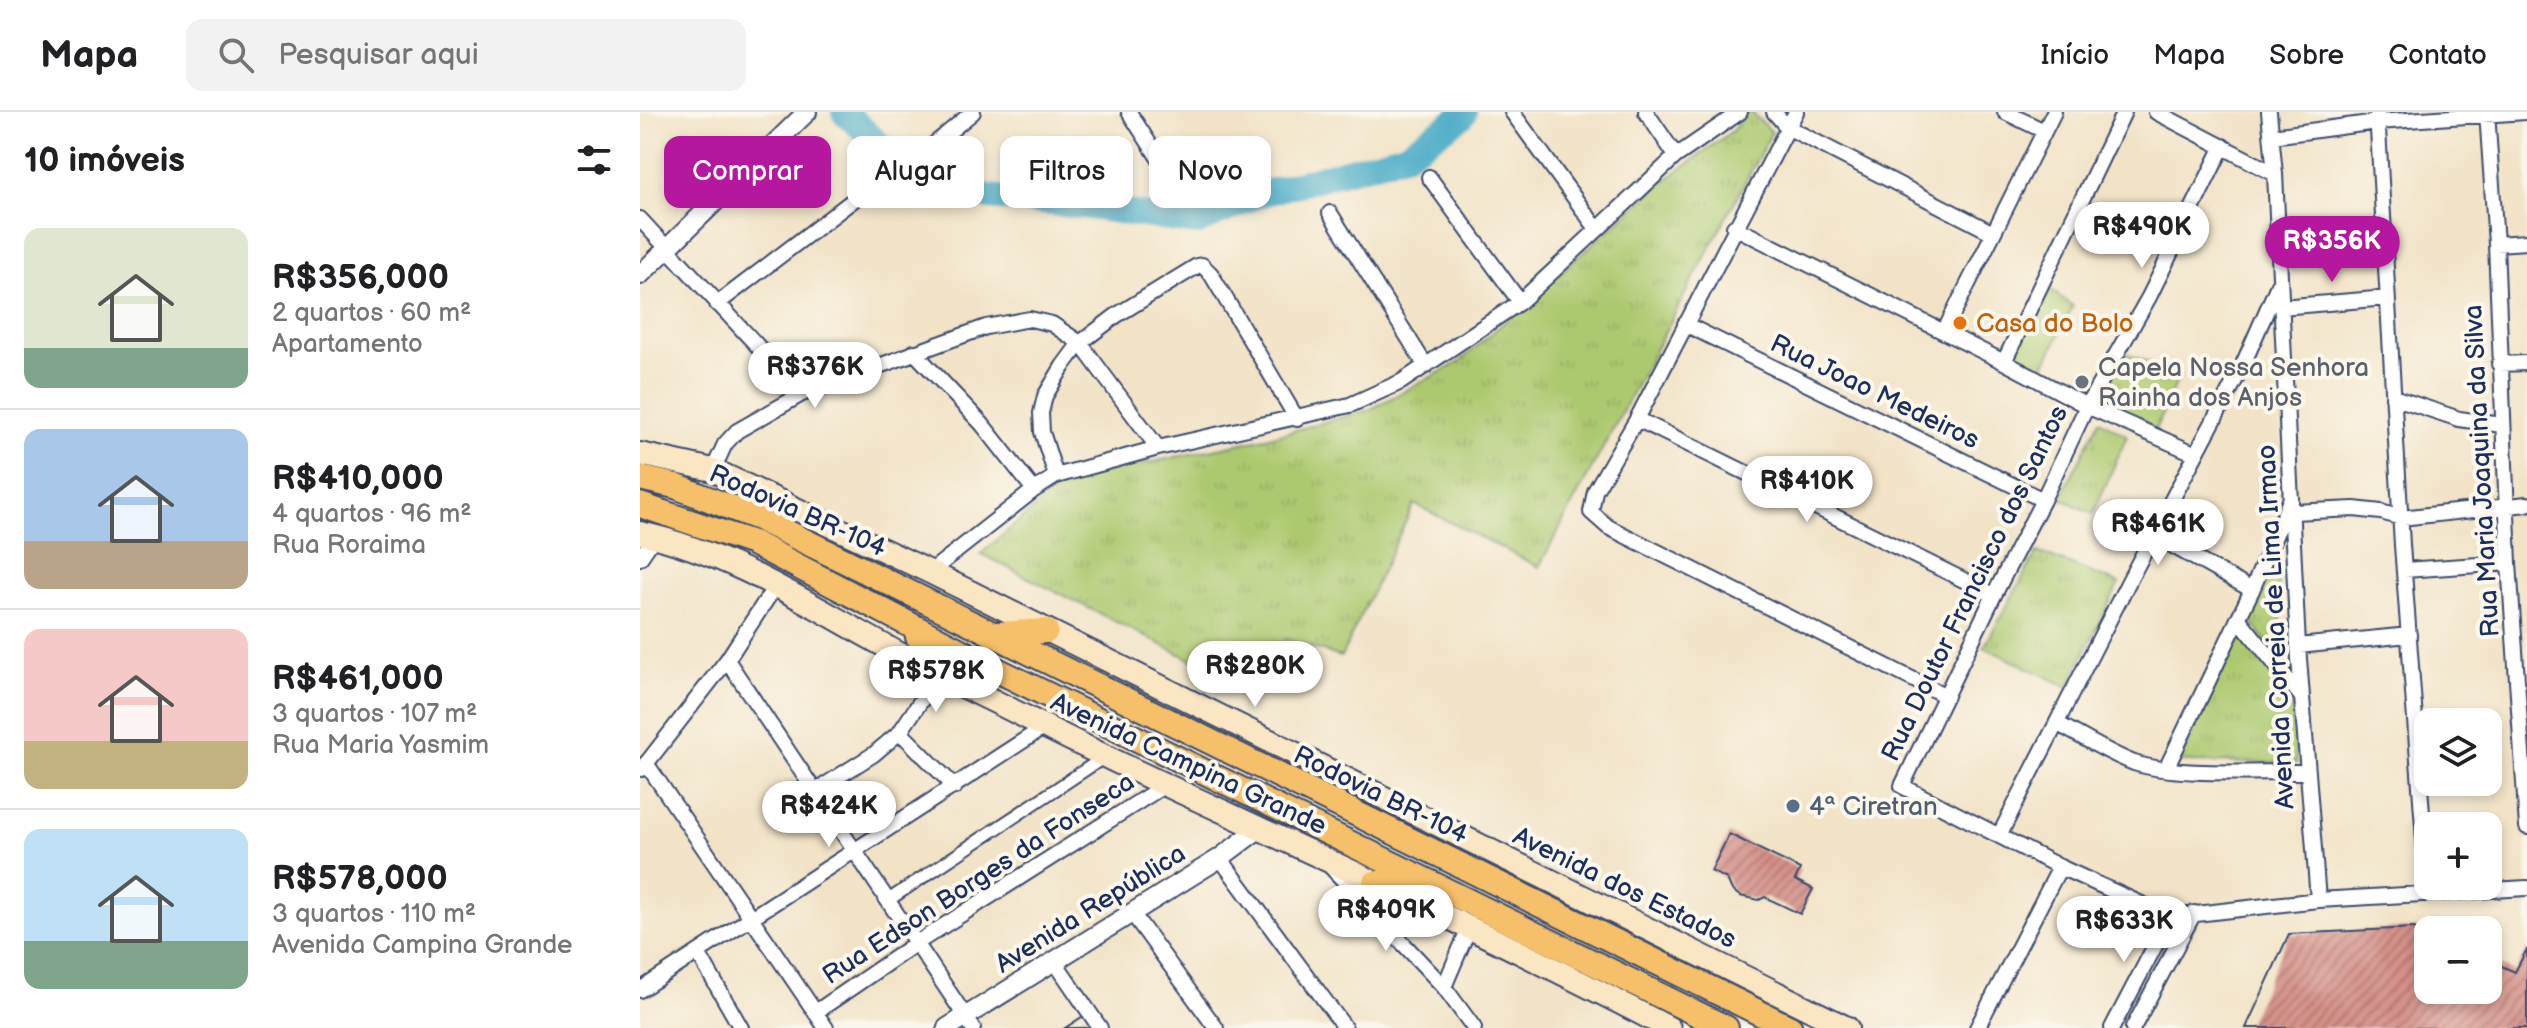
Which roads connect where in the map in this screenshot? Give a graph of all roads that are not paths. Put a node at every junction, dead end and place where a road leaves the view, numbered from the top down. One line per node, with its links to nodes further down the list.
1 (807, 112): 34 (street)
2 (973, 112): 19 (street)
3 (1129, 112): 21 (street)
4 (1512, 112): 30 (street)
5 (1646, 112): 23 (street)
6 (1740, 112): 23 (street)
7 (1774, 112): 17 (street)
8 (1796, 112): 17 (street)
9 (2005, 112): 18 (street)
10 (2054, 112): 18 (street)
11 (2124, 112): 45 (street)
12 (2156, 112): 22 (street)
13 (2269, 112): 20 (street, Avenida Correia de Lima Irmao)
14 (2526, 112): 15 (street)
15 (2487, 113): 16 (street); 33 (street, Rua Maria Joaquina da Silva)
16 (2377, 117): 20 (street); 37 (street)
17 (1787, 127): 29 (street); 31 (street)
18 (2044, 131): 31 (street)
19 (944, 136)
20 (2272, 136): 24 (street, Avenida Correia de Lima Irmao)
21 (1149, 143)
22 (2223, 146): 24 (street); 51 (street, Rua Doutor Francisco dos Santos)
23 (1676, 156): 30 (street)
24 (2275, 174): 36 (street, Avenida Correia de Lima Irmao)
25 (1429, 177): 38 (street)
26 (847, 205): 39 (street)
27 (1330, 213): 48 (street)
28 (640, 219): 34 (street)
29 (1734, 227): 41 (street); 42 (street)
30 (1597, 229): 38 (street)
31 (1993, 233): 42 (street)
32 (2527, 242): 33 (street)
33 (2496, 244): 47 (street, Rua Maria Joaquina da Silva)
34 (667, 247): 35 (street); 39 (street)
35 (640, 275)
36 (2279, 281): 40 (street, Avenida Correia de Lima Irmao); 57 (street)
37 (2387, 298): 40 (street); 50 (street)
38 (1520, 302): 48 (street)
39 (717, 304): 49 (street)
40 (2281, 307): 62 (street, Avenida Correia de Lima Irmao)
41 (1685, 324): 53 (street); 63 (street, Rua Joao Medeiros)
42 (1944, 332): 45 (street)
43 (1080, 343): 44 (street); 52 (street); 55 (street); 59 (street)
44 (914, 352): 49 (street); 61 (street)
45 (2004, 362): 51 (street)
46 (2527, 363): 47 (street)
47 (2499, 364): 54 (street, Rua Maria Joaquina da Silva)
48 (1426, 366): 52 (street)
49 (802, 394): 58 (street)
50 (2393, 397): 54 (street); 68 (street)
51 (2087, 406): 57 (street); 63 (street, Rua Doutor Francisco dos Santos)
52 (1297, 419): 55 (street)
53 (1637, 419): 77 (street); 88 (street)
54 (2502, 425): 66 (street, Rua Maria Joaquina da Silva)
55 (1158, 448): 59 (street)
56 (640, 454): 58 (main road, Avenida dos Estados)
57 (2196, 454): 70 (street)
58 (713, 470): 74 (main road, Avenida dos Estados)
59 (1056, 476): 61 (street)
60 (640, 478): 81 (highway, Rodovia BR-104)
61 (1034, 490): 74 (street)
62 (2292, 494): 67 (street, Avenida Correia de Lima Irmao); 76 (street)
63 (2043, 500): 77 (street, Rua Doutor Francisco dos Santos)
64 (2527, 504): 66 (street)
65 (640, 505): 79 (highway, Rodovia BR-104)
66 (2507, 506): 68 (street); 72 (street, Rua Maria Joaquina da Silva)
67 (2293, 512): 68 (street); 84 (street, Avenida Correia de Lima Irmao)
68 (2401, 518): 73 (street)
69 (648, 534): 71 (street); 75 (main road, Avenida Campina Grande)
70 (2153, 535): 76 (street); 90 (street)
71 (640, 558)
72 (2509, 563): 73 (street); 83 (street, Rua Maria Joaquina da Silva)
73 (2404, 570): 82 (street)
74 (930, 572): 80 (main road, Avenida dos Estados)
75 (776, 585): 85 (street); 86 (main road, Avenida Campina Grande)
76 (2252, 590): 78 (street)
77 (1994, 595): 88 (street, Rua Doutor Francisco dos Santos)
78 (2238, 618): 89 (street); 96 (street)
79 (906, 624): 87 (highway); 109 (highway, Rodovia BR-104)
80 (1046, 631): 81 (highway); 138 (main road, Avenida dos Estados)
81 (996, 634): 137 (highway, Rodovia BR-104)
82 (2409, 635): 84 (street); 101 (street)
83 (2520, 635): 93 (street, Rua Maria Joaquina da Silva)
84 (2298, 646): 89 (street, Avenida Correia de Lima Irmao)
85 (727, 660): 95 (street); 100 (street)
86 (939, 674): 87 (main road, Avenida Campina Grande); 92 (street)
87 (964, 685): 91 (main road, Avenida Campina Grande)
88 (1946, 696): 104 (street, Rua Doutor Francisco dos Santos)
89 (2301, 696): 97 (street, Avenida Correia de Lima Irmao)
90 (2058, 724): 96 (street); 104 (street)
91 (1046, 726): 94 (main road, Avenida Campina Grande); 99 (street)
92 (900, 732): 99 (street); 100 (street)
93 (2524, 754): 102 (street, Rua Maria Joaquina da Silva)
94 (1106, 756): 98 (main road, Avenida Campina Grande); 115 (street)
95 (643, 767): 119 (street)
96 (2166, 769): 97 (street)
97 (2306, 772): 114 (street, Avenida Correia de Lima Irmao)
98 (1165, 785): 103 (main road, Avenida Campina Grande); 121 (street, Rua Edson Borges da Fonseca)
99 (955, 787): 105 (street)
100 (814, 792): 105 (street)
101 (2422, 812)
102 (2527, 827)
103 (1260, 828): 106 (street, Avenida República); 107 (main road, Avenida Campina Grande)
104 (2000, 834): 108 (street)
105 (854, 852): 115 (street); 119 (street)
106 (1220, 858): 116 (street, Avenida República); 133 (street)
107 (1322, 858): 110 (main road, Avenida Campina Grande); 124 (street)
108 (2060, 867): 118 (street); 139 (street)
109 (1433, 882): 110 (highway); 136 (highway, Rodovia BR-104)
110 (1375, 883): 120 (main road, Avenida Campina Grande)
111 (2527, 888): 112 (street)
112 (2502, 890)
113 (2414, 895): 114 (street)
114 (2318, 900): 117 (street)
115 (887, 901): 121 (street)
116 (1132, 913): 123 (street, Avenida República); 132 (street)
117 (2194, 913): 118 (street); 141 (street)
118 (2170, 917): 140 (street)
119 (751, 919): 122 (street); 126 (street)
120 (1469, 928): 124 (street); 135 (main road, Avenida Campina Grande)
121 (915, 944): 126 (street, Rua Edson Borges da Fonseca); 127 (street)
122 (698, 953): 125 (street); 128 (street)
123 (1055, 962): 127 (street, Avenida República); 131 (street)
124 (1444, 987): 134 (street)
125 (640, 990)
126 (816, 1012): 129 (street)
127 (968, 1022): 130 (street, Avenida República)
128 (741, 1028)
129 (826, 1028)
130 (947, 1028)
131 (1100, 1028)
132 (1216, 1028)
133 (1345, 1028)
134 (1474, 1028)
135 (1669, 1028)
136 (1726, 1028)
137 (1790, 1028)
138 (1847, 1028)
139 (1977, 1028)
140 (2112, 1028)
141 (2133, 1028)

